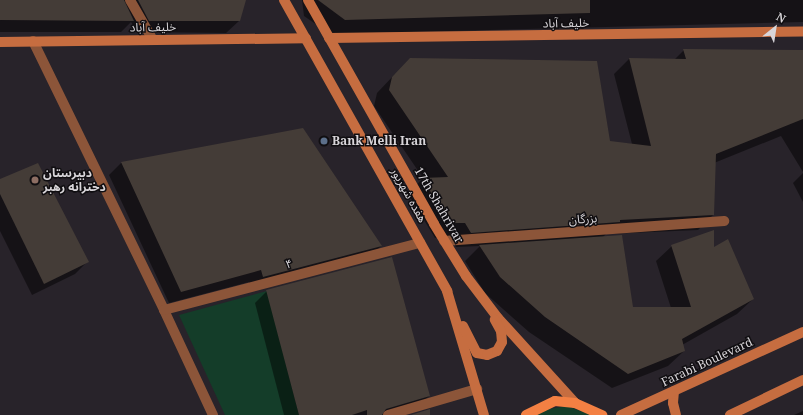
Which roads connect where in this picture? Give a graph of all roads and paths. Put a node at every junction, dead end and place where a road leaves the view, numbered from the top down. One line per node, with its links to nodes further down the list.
1 (130, 0): 7 (street)
2 (284, 0): 5 (main road, هفده شهریور)
3 (308, 0): 6 (main road, 17th Shahrivar)
4 (803, 31): 6 (main road, خلیف آباد)
5 (306, 38): 7 (main road, خلیف آباد); 12 (main road, هفده شهریور)
6 (329, 38): 11 (main road, 17th Shahrivar)
7 (152, 40): 8 (main road, خلیف آباد)
8 (33, 41): 9 (main road, خلیف آباد); 15 (street)
9 (0, 42)
10 (724, 222): 11 (street, بزرگان)
11 (444, 242): 14 (main road, 17th Shahrivar)
12 (420, 243): 13 (main road, هفده شهریور); 15 (street, ۴)
13 (447, 291): 14 (main road); 18 (main road, هفده شهریور)
14 (486, 302): 20 (main road, 17th Shahrivar)
15 (164, 310): 21 (street)
16 (803, 332): 19 (main road, Farabi Boulevard)
17 (803, 380): 28 (main road)
18 (477, 389): 22 (street); 23 (main road, هفده شهریور)
19 (674, 391): 26 (main road, Farabi Boulevard); 27 (main road)
20 (575, 403): 24 (main road); 25 (main road)
21 (213, 415)
22 (388, 415)
23 (484, 415)
24 (526, 415)
25 (602, 415)
26 (621, 415)
27 (676, 415)
28 (730, 415)

